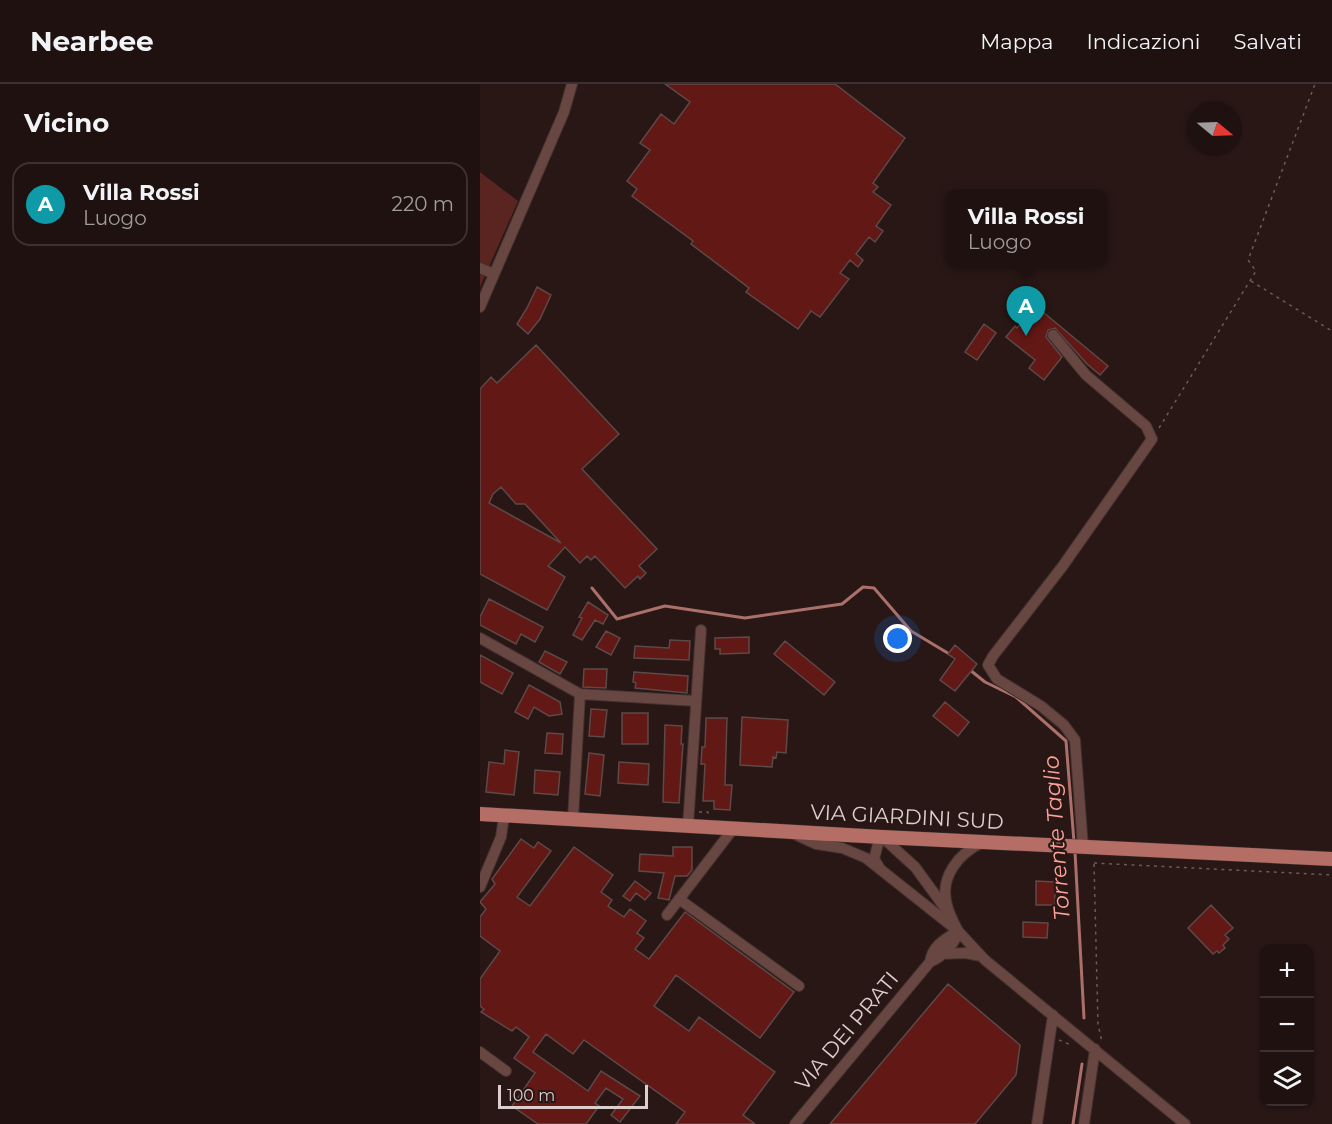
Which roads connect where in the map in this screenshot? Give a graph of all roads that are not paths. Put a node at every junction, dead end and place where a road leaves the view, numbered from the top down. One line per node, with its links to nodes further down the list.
1 (572, 84): 3 (street)
2 (480, 268): 3 (street)
3 (494, 274): 4 (street)
4 (480, 307)
5 (1053, 335): 18 (street)
6 (701, 630): 9 (street)
7 (480, 638): 8 (street)
8 (580, 694): 9 (street); 12 (street)
9 (696, 701): 13 (street)
10 (480, 814): 11 (main road, VIA GIARDINI SUD)
11 (504, 816): 12 (main road, VIA GIARDINI SUD); 21 (street)
12 (573, 819): 13 (main road, VIA GIARDINI SUD)
13 (688, 826): 14 (main road, VIA GIARDINI SUD)
14 (733, 829): 15 (main road, VIA GIARDINI SUD); 22 (street)
15 (789, 832): 16 (main road, VIA GIARDINI SUD); 20 (street)
16 (882, 837): 17 (main road, VIA GIARDINI SUD); 20 (street); 25 (street)
17 (984, 842): 18 (main road, VIA GIARDINI SUD); 25 (street)
18 (1078, 847): 19 (main road, VIA GIARDINI SUD)
19 (1332, 859)
20 (881, 869): 24 (street)
21 (480, 887)
22 (679, 899): 23 (street); 29 (street)
23 (667, 915)
24 (938, 915): 26 (street); 27 (street)
25 (952, 918): 26 (street)
26 (958, 931): 27 (street, VIA DEI PRATI); 28 (street)
27 (941, 949): 28 (street); 34 (street, VIA DEI PRATI)
28 (981, 956): 30 (street)
29 (799, 986)
30 (1053, 1015): 31 (street); 35 (street)
31 (1095, 1049): 36 (street); 37 (street)
32 (480, 1053): 33 (street)
33 (506, 1071)
34 (795, 1124)
35 (1037, 1124)
36 (1084, 1124)
37 (1185, 1124)

